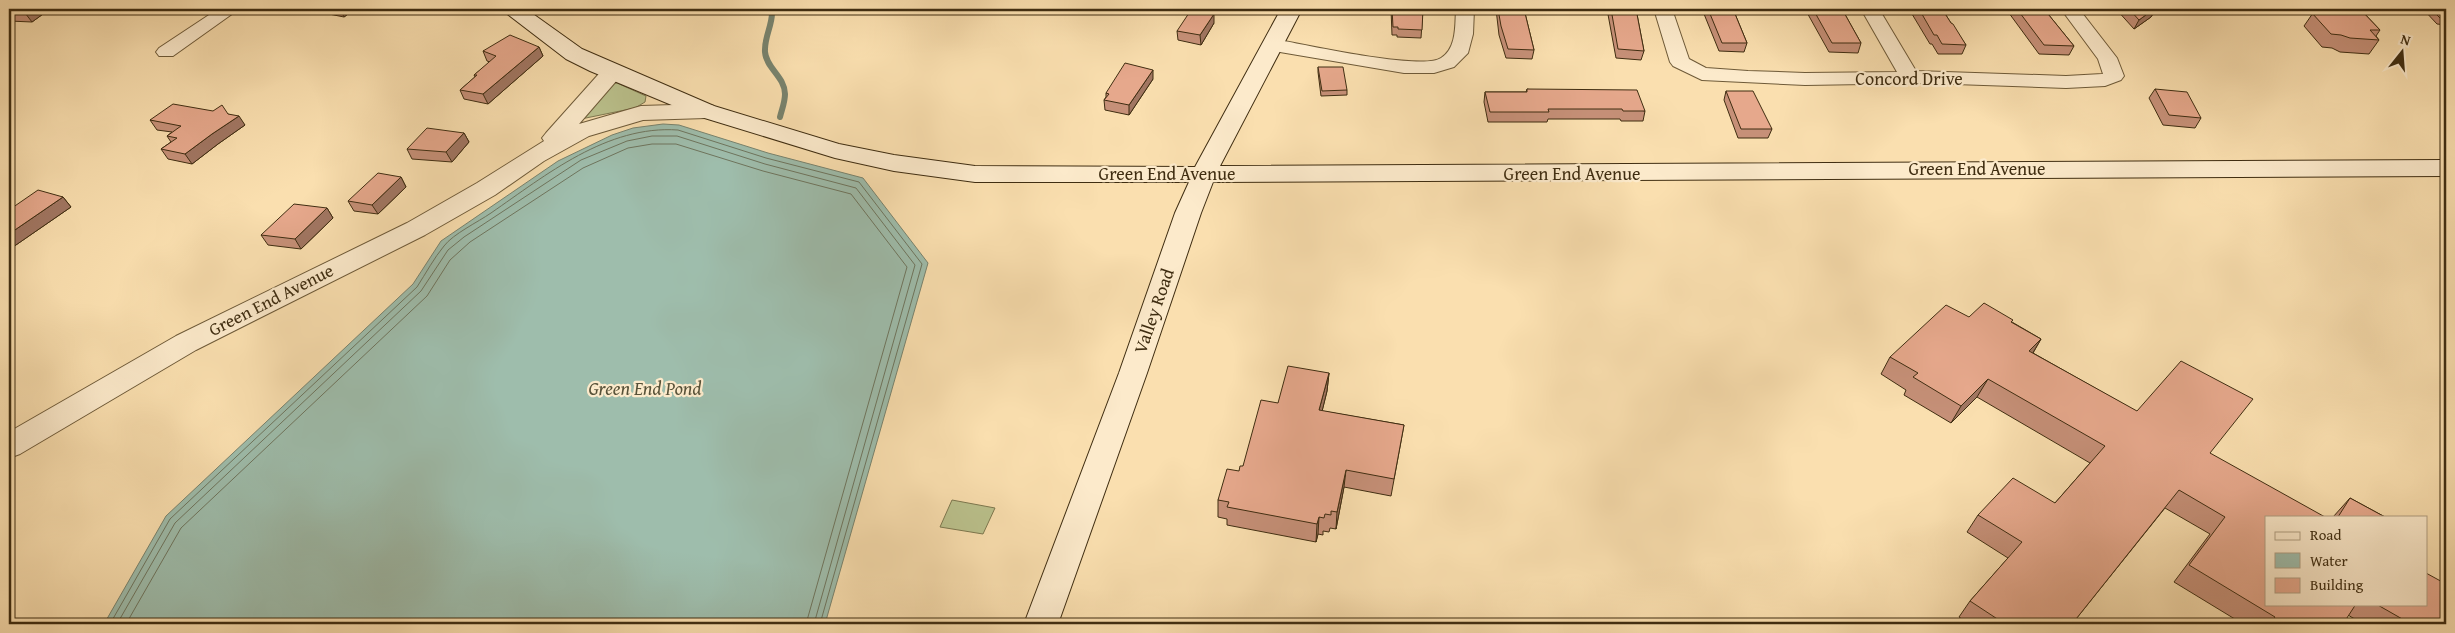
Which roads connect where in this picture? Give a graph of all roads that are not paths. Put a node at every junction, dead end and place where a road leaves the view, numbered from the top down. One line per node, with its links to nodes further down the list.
1 (230, 9): 9 (street)
2 (513, 9): 10 (main road)
3 (1292, 9): 8 (main road, Valley Road)
4 (1465, 9): 8 (street)
5 (1663, 9): 11 (street, Concord Drive)
6 (1870, 9): 11 (street)
7 (2070, 9): 11 (street, Concord Drive)
8 (1274, 45): 15 (main road, Valley Road)
9 (166, 52)
10 (613, 72): 12 (main road, Green End Avenue); 13 (main road, Green End Avenue)
11 (1910, 78)
12 (706, 111): 13 (main road, Green End Avenue); 15 (main road, Green End Avenue)
13 (535, 156): 16 (main road, Green End Avenue)
14 (2446, 168): 15 (main road, Green End Avenue)
15 (1205, 175): 17 (main road, Valley Road)
16 (9, 446)
17 (1041, 624)

